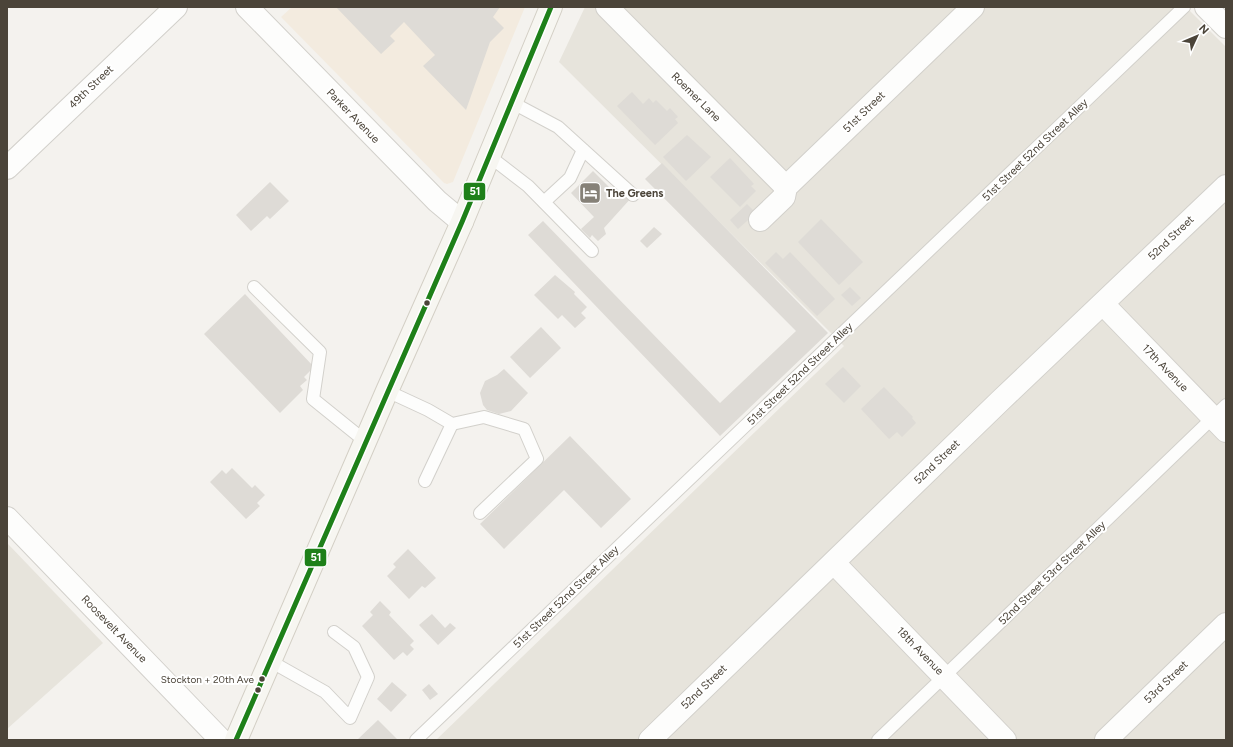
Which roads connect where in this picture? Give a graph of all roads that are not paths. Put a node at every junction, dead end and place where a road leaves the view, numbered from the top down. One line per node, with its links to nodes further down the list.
1 (176, 7): 12 (street, 49th Street)
2 (247, 7): 18 (street, Parker Avenue)
3 (551, 7): 9 (main road)
4 (606, 7): 13 (street, Roemer Lane)
5 (973, 7): 13 (street, 51st Street)
6 (1184, 7): 36 (lane, 51st Street 52nd Street Alley)
7 (1206, 7): 8 (street)
8 (1226, 27)
9 (511, 102): 10 (lane); 11 (main road)
10 (583, 150): 15 (lane); 16 (lane)
11 (489, 156): 16 (lane); 18 (main road)
12 (7, 168)
13 (786, 186): 17 (street, 51st Street)
14 (1226, 186): 21 (street, 52nd Street)
15 (633, 195)
16 (544, 202): 19 (lane)
17 (760, 220)
18 (462, 222): 22 (main road)
19 (592, 251)
20 (254, 287): 25 (lane)
21 (1103, 304): 23 (street, 17th Avenue); 29 (street, 52nd Street)
22 (387, 391): 24 (lane); 25 (main road)
23 (1222, 418): 33 (lane, 52nd Street 53rd Street Alley)
24 (452, 424): 26 (lane); 27 (lane)
25 (365, 441): 32 (main road)
26 (425, 481)
27 (480, 513)
28 (7, 518): 34 (street, Roosevelt Avenue)
29 (834, 563): 33 (street, 18th Avenue); 37 (street, 52nd Street)
30 (1226, 624): 40 (street, 53rd Street)
31 (334, 632): 32 (lane)
32 (270, 662): 35 (main road)
33 (944, 676): 38 (lane, 52nd Street 53rd Street Alley); 39 (street, 18th Avenue)
34 (221, 740)
35 (236, 740)
36 (416, 740)
37 (650, 740)
38 (878, 740)
39 (1005, 740)
40 (1106, 740)

